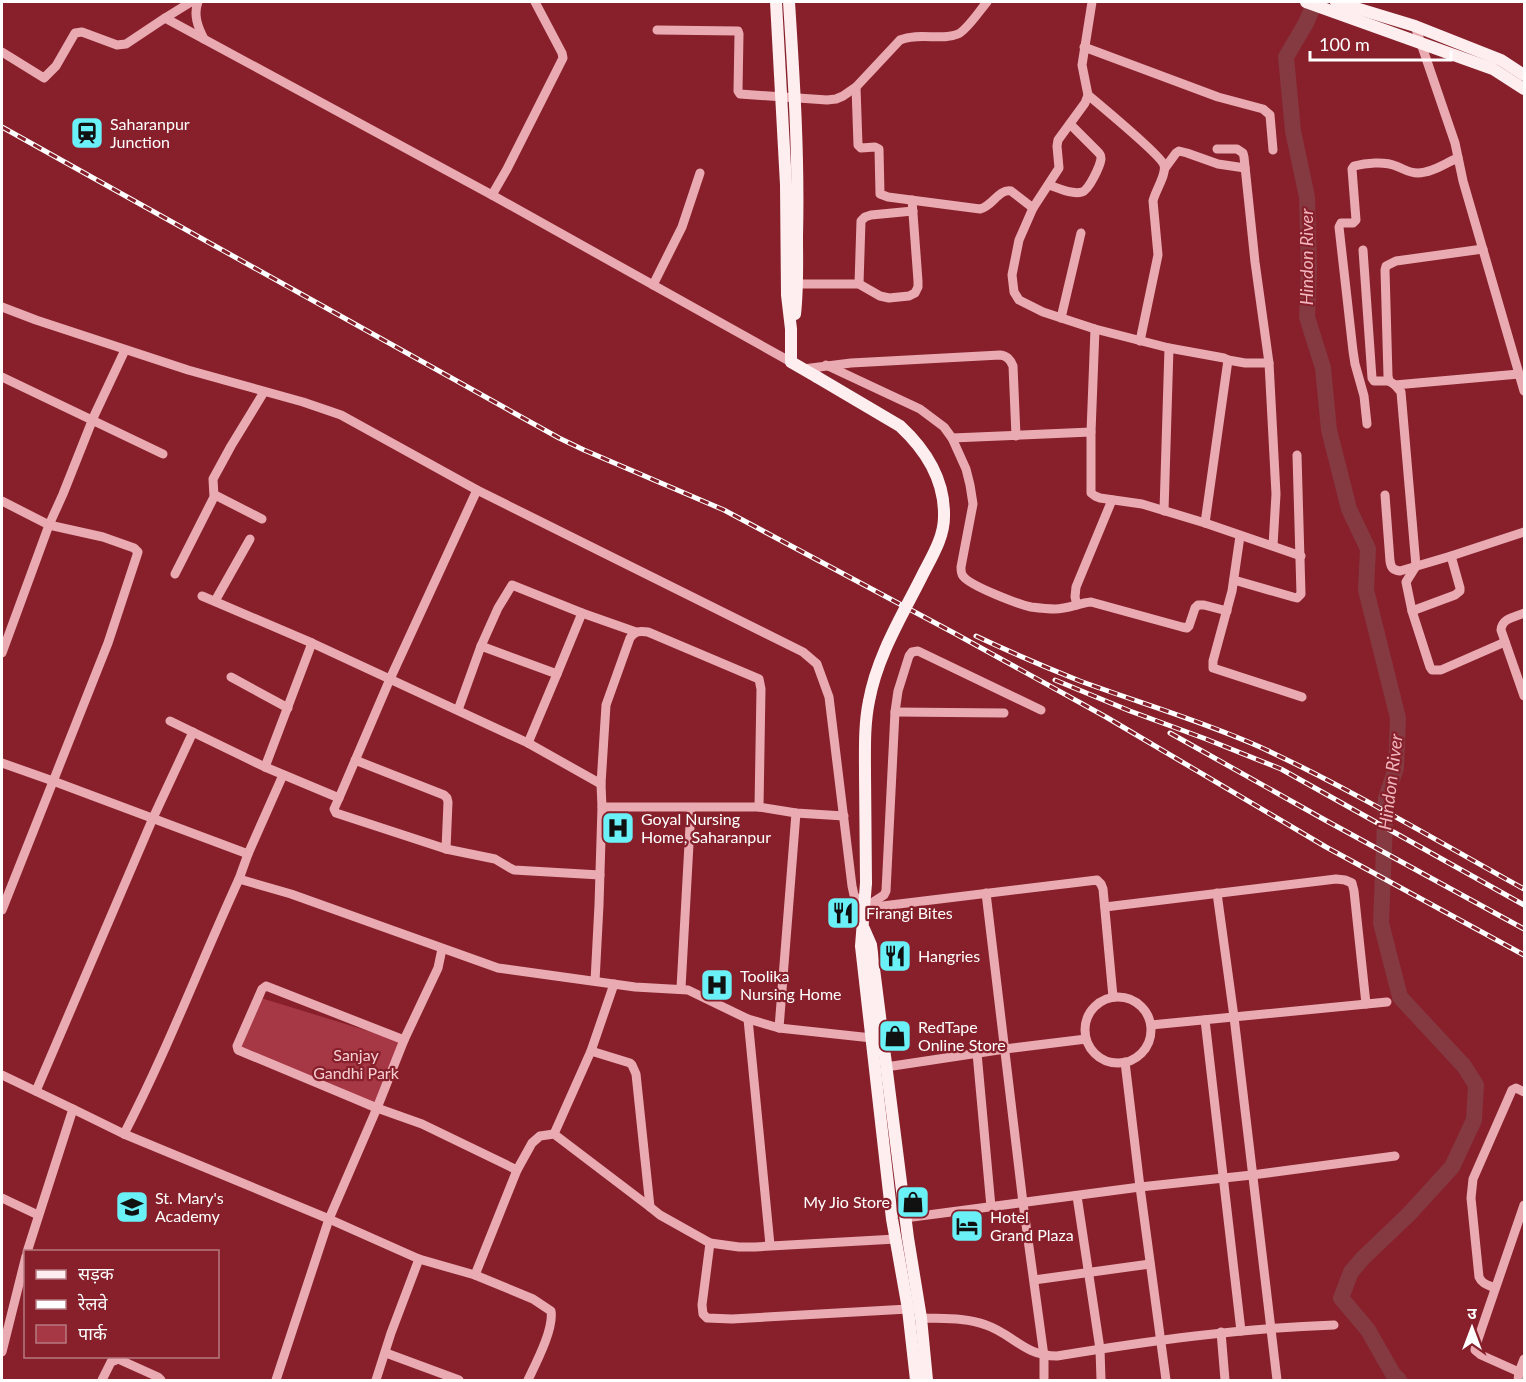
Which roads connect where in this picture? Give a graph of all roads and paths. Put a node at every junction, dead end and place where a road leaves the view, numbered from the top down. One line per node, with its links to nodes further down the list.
1 (191, 2): 11 (street)
2 (198, 2): 14 (street)
3 (535, 2): 32 (street)
4 (776, 2): 23 (main road)
5 (789, 2): 23 (main road)
6 (987, 2): 20 (street)
7 (1092, 2): 17 (street)
8 (1306, 2): 10 (main road)
9 (1336, 2): 10 (main road)
10 (1361, 16): 12 (main road); 15 (main road)
11 (165, 18): 14 (street); 18 (street)
12 (1415, 26): 15 (street); 16 (main road)
13 (657, 30): 23 (street)
14 (204, 40): 32 (street)
15 (1420, 42): 16 (main road); 27 (street)
16 (1448, 46): 19 (main road); 21 (main road)
17 (1084, 47): 22 (street); 26 (street)
18 (2, 52)
19 (1524, 75)
20 (856, 87): 23 (street); 33 (street)
21 (1524, 89)
22 (1088, 95): 24 (street); 28 (street)
23 (789, 98): 39 (main road); 45 (main road)
24 (1070, 124): 31 (street); 31 (street)
25 (1217, 149): 29 (street)
26 (1273, 150)
27 (1458, 158): 37 (street); 60 (street)
28 (1165, 168): 29 (street); 46 (street)
29 (1245, 168): 51 (street)
30 (700, 173): 41 (street)
31 (1049, 185): 34 (street)
32 (492, 195): 41 (street)
33 (912, 200): 34 (street); 35 (street)
34 (1033, 208): 43 (street)
35 (913, 211): 40 (street); 40 (street)
36 (1081, 233): 43 (street)
37 (1483, 249): 54 (street); 56 (street)
38 (1364, 250): 56 (street)
39 (796, 284): 40 (street); 45 (main road)
40 (859, 284)
41 (653, 285): 50 (street)
42 (2, 307): 48 (street)
43 (1061, 318): 44 (street)
44 (1095, 329): 46 (street); 61 (street)
45 (791, 330): 50 (main road)
46 (1140, 341): 47 (street)
47 (1169, 348): 49 (street); 71 (street)
48 (125, 350): 58 (street); 59 (street)
49 (1228, 360): 51 (street); 73 (street)
50 (791, 362): 53 (main road)
51 (1269, 363): 78 (street)
52 (826, 365): 53 (street); 62 (street); 63 (street)
53 (803, 369): 129 (main road, bridge)
54 (1520, 374): 56 (street); 57 (street)
55 (2, 377): 59 (street)
56 (1392, 383): 81 (street)
57 (1524, 391)
58 (264, 392): 66 (street); 67 (street)
59 (93, 420): 64 (street); 74 (street)
60 (1367, 424)
61 (1091, 432): 62 (street); 69 (street)
62 (1016, 436): 63 (street)
63 (952, 438): 86 (street)
64 (164, 454)
65 (1297, 455): 79 (street)
66 (477, 490): 98 (street); 120 (street)
67 (215, 495): 72 (street); 82 (street)
68 (1385, 495): 81 (street)
69 (1112, 500): 71 (street); 86 (street)
70 (2, 501): 74 (street)
71 (1164, 511): 73 (street)
72 (262, 519)
73 (1205, 523): 76 (street)
74 (49, 525): 95 (street); 113 (street)
75 (1524, 532): 80 (street)
76 (1240, 536): 78 (street); 83 (street)
77 (250, 540): 85 (street)
78 (1273, 546): 79 (street)
79 (1301, 556): 83 (street)
80 (1451, 556): 81 (street); 88 (street)
81 (1416, 566): 88 (street)
82 (175, 574)
83 (1234, 580): 87 (street)
84 (202, 596): 85 (street)
85 (215, 601): 93 (street)
86 (1077, 605): 87 (street)
87 (1227, 611): 100 (street)
88 (1412, 611): 92 (street)
89 (582, 613): 91 (street); 94 (street); 96 (street)
90 (1524, 614): 92 (street)
91 (636, 632): 114 (street); 117 (street)
92 (1505, 642): 99 (street)
93 (312, 643): 98 (street); 101 (street)
94 (481, 646): 96 (street); 102 (street)
95 (2, 652)
96 (558, 674): 108 (street)
97 (231, 677): 101 (street)
98 (390, 679): 102 (street); 109 (street)
99 (1524, 696)
100 (1302, 697)
101 (288, 708): 111 (street)
102 (458, 710): 108 (street)
103 (1041, 710): 104 (street)
104 (895, 712): 105 (street); 129 (street)
105 (1004, 713)
106 (170, 721): 107 (street)
107 (193, 732): 111 (street); 121 (street)
108 (528, 743): 114 (street)
109 (355, 760): 115 (street); 122 (street)
110 (2, 763): 113 (street)
111 (266, 767): 112 (street)
112 (283, 774): 115 (street); 123 (street)
113 (53, 781): 121 (street); 130 (street)
114 (601, 784): 116 (street)
115 (339, 798): 122 (street)
116 (602, 807): 118 (street); 124 (street)
117 (759, 807): 118 (street); 119 (street)
118 (691, 808): 134 (street)
119 (796, 813): 120 (street); 142 (street)
120 (844, 816): 129 (street)
121 (153, 819): 123 (street); 152 (street)
122 (446, 849): 124 (street)
123 (248, 854): 125 (street)
124 (600, 875): 132 (street)
125 (239, 879): 131 (street); 156 (street)
126 (986, 893): 128 (street); 129 (street); 146 (street)
127 (1217, 893): 128 (street); 137 (street); 138 (street)
128 (1105, 907): 135 (street)
129 (864, 908): 143 (main road)
130 (2, 910)
131 (442, 949): 132 (street); 144 (street)
132 (595, 981): 133 (street)
133 (614, 984): 134 (street); 147 (street)
134 (681, 988): 139 (street)
135 (1113, 997): 141 (street); 145 (street)
136 (1388, 1002): 137 (street)
137 (1366, 1004): 138 (street)
138 (1234, 1017): 140 (street); 160 (street)
139 (748, 1019): 142 (street); 174 (street)
140 (1205, 1020): 141 (street); 161 (street)
141 (1151, 1025): 149 (street)
142 (778, 1028): 143 (street)
143 (877, 1038): 150 (main road); 172 (main road)
144 (404, 1040): 154 (street); 154 (street)
145 (1086, 1040): 146 (street); 149 (street)
146 (1005, 1049): 148 (street); 165 (street)
147 (591, 1052): 157 (street); 167 (street)
148 (977, 1053): 150 (street); 168 (street)
149 (1125, 1062): 162 (street)
150 (886, 1067): 170 (main road)
151 (2, 1075): 152 (street)
152 (36, 1091): 155 (street)
153 (1524, 1092): 182 (street)
154 (377, 1108): 159 (street); 171 (street)
155 (73, 1109): 156 (street); 169 (street)
156 (124, 1134): 171 (street)
157 (554, 1134): 159 (street); 167 (street)
158 (1395, 1156): 160 (street)
159 (517, 1170): 180 (street)
160 (1252, 1175): 161 (street); 186 (street)
161 (1223, 1179): 162 (street); 187 (street)
162 (1140, 1187): 163 (street); 178 (street)
163 (1077, 1196): 165 (street); 179 (street)
164 (2, 1198): 169 (street)
165 (1023, 1203): 168 (street); 181 (street)
166 (1524, 1205): 182 (street)
167 (650, 1207): 173 (street)
168 (991, 1207): 170 (street)
169 (38, 1215): 175 (street)
170 (906, 1218): 184 (main road)
171 (329, 1219): 176 (street); 199 (street)
172 (896, 1239): 174 (street); 183 (main road)
173 (710, 1243): 174 (street); 183 (street)
174 (770, 1245)
175 (27, 1250)
176 (419, 1259): 180 (street); 193 (street)
177 (24, 1263): 189 (street)
178 (1150, 1264): 179 (street); 190 (street)
179 (1088, 1273): 181 (street); 191 (street)
180 (475, 1275): 202 (street)
181 (1034, 1280): 194 (street)
182 (1495, 1288): 196 (street)
183 (908, 1309): 203 (main road)
184 (921, 1318): 194 (street); 204 (main road)
185 (1334, 1326): 186 (street)
186 (1271, 1328): 187 (street); 209 (street)
187 (1241, 1331): 188 (street)
188 (1221, 1332): 190 (street); 208 (street)
189 (3, 1340): 192 (street)
190 (1160, 1341): 191 (street); 207 (street)
191 (1100, 1349): 194 (street); 206 (street)
192 (2, 1352)
193 (386, 1353): 200 (street); 201 (street)
194 (1044, 1356): 205 (street)
195 (1524, 1359): 196 (street)
196 (1519, 1376)
197 (102, 1380): 198 (street)
198 (160, 1380)
199 (276, 1380)
200 (376, 1380)
201 (459, 1380)
202 (528, 1380)
203 (916, 1380)
204 (927, 1380)
205 (1044, 1380)
206 (1101, 1380)
207 (1167, 1380)
208 (1225, 1380)
209 (1277, 1380)

